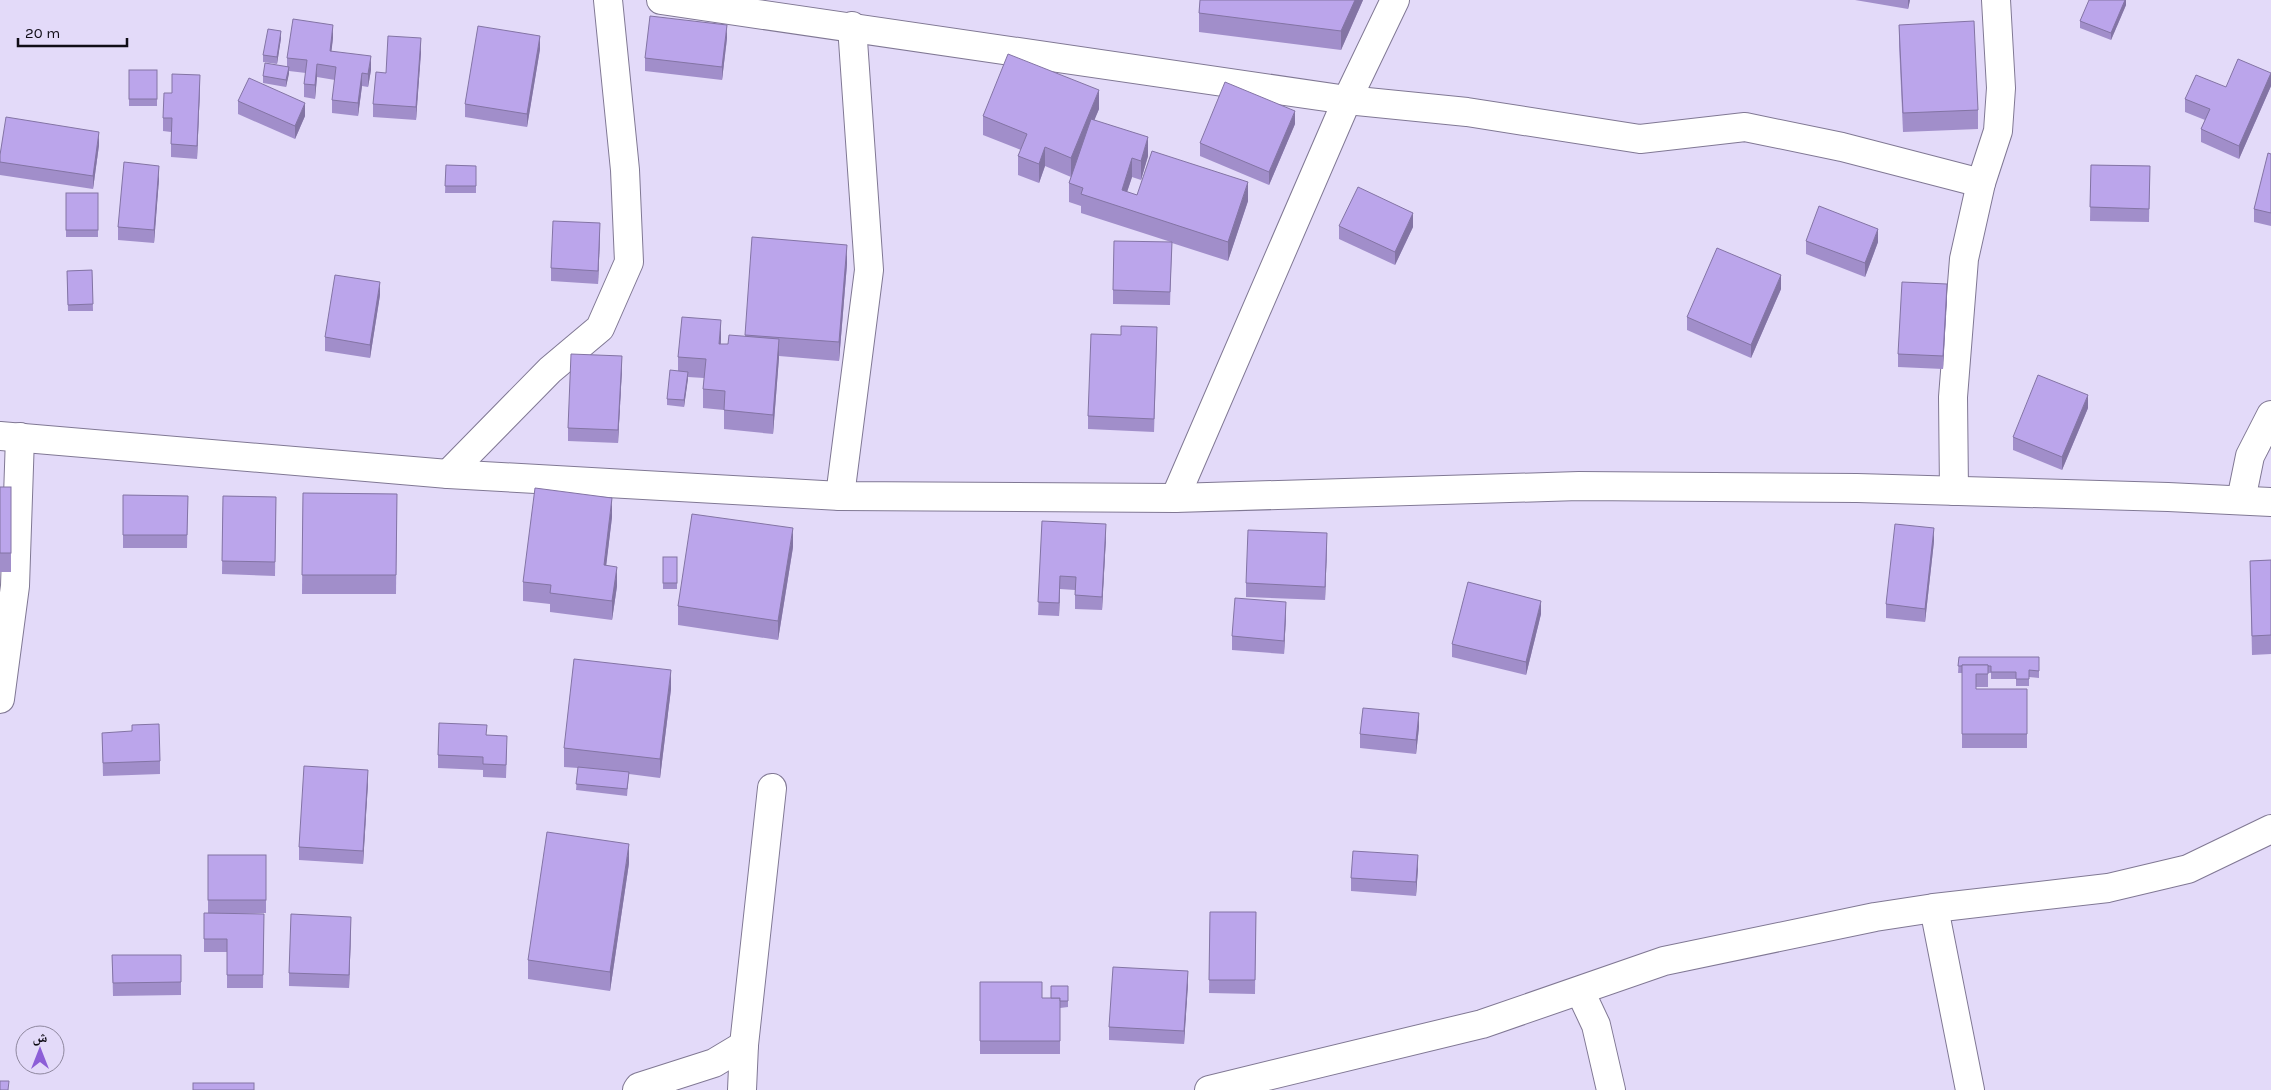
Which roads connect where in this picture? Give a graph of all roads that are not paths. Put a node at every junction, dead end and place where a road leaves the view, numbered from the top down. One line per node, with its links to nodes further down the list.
1 (608, 0): 10 (street)
2 (661, 0): 5 (street)
3 (1395, 0): 6 (street)
4 (1996, 0): 7 (street)
5 (852, 26): 6 (street); 12 (street)
6 (1346, 100): 7 (street); 13 (street)
7 (1981, 183): 11 (street)
8 (2271, 415): 14 (street)
9 (10, 437): 10 (street); 16 (street)
10 (448, 474): 12 (street)
11 (1954, 491): 13 (street); 14 (street)
12 (840, 496): 13 (street)
13 (1175, 498)
14 (2241, 500): 15 (street)
15 (2271, 502)
16 (0, 699)
17 (772, 788): 21 (street)
18 (2271, 829): 19 (street)
19 (1934, 908): 20 (street); 26 (street)
20 (1580, 991): 22 (street); 25 (street)
21 (744, 1045): 23 (street); 24 (street)
22 (1216, 1089)
23 (637, 1090)
24 (742, 1090)
25 (1611, 1090)
26 (1970, 1090)

